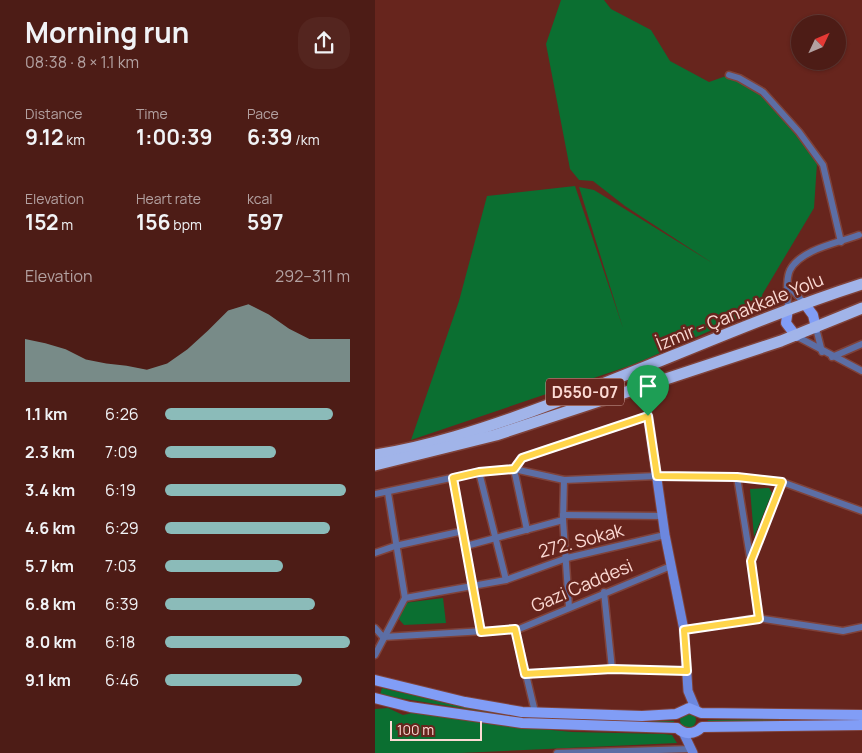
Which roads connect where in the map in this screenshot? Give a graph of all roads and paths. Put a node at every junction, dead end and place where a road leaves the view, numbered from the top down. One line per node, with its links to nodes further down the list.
1 (729, 75): 3 (street)
2 (859, 236): 3 (street)
3 (841, 242): 4 (street)
4 (787, 283): 6 (street); 8 (street)
5 (862, 284): 6 (highway, İzmir - Çanakkale Yolu / D550-07)
6 (804, 303): 8 (highway, İzmir - Çanakkale Yolu / D550-07); 9 (main road)
7 (862, 308): 9 (highway, İzmir - Çanakkale Yolu / D550-07)
8 (788, 309): 10 (main road); 16 (highway, İzmir - Çanakkale Yolu / D550-07)
9 (815, 328): 10 (highway, İzmir - Çanakkale Yolu / D550-07); 12 (street)
10 (796, 336): 12 (street); 17 (highway, İzmir - Çanakkale Yolu / D550-07)
11 (862, 344): 13 (street)
12 (822, 352): 13 (street)
13 (832, 356): 14 (street)
14 (862, 371)
15 (648, 416): 18 (street); 20 (street)
16 (375, 455)
17 (375, 465)
18 (514, 469): 19 (street); 23 (street); 30 (street)
19 (479, 472): 22 (street); 33 (street)
20 (657, 476): 21 (street); 23 (street); 28 (street)
21 (737, 477): 24 (street); 38 (street)
22 (453, 478): 25 (street); 31 (street)
23 (564, 480): 29 (street)
24 (782, 482): 27 (street); 38 (street)
25 (387, 493): 26 (street); 34 (street)
26 (375, 494)
27 (862, 511)
28 (663, 516): 29 (street); 32 (street)
29 (563, 517): 30 (street); 37 (street)
30 (527, 530): 33 (street)
31 (463, 531): 34 (street); 35 (street)
32 (665, 535): 37 (street, 272. Sokak); 39 (street)
33 (495, 538): 35 (street); 40 (street)
34 (395, 546): 36 (street); 43 (street)
35 (466, 546): 41 (street)
36 (375, 553)
37 (567, 558): 40 (street, 272. Sokak); 44 (street)
38 (751, 561): 45 (street)
39 (671, 566): 42 (street, Gazi Caddesi); 49 (street)
40 (506, 580): 41 (street, 272. Sokak)
41 (473, 586): 43 (street, 272. Sokak); 50 (street)
42 (604, 592): 44 (street, Gazi Caddesi); 53 (street)
43 (405, 598): 51 (street)
44 (569, 607): 48 (street, Gazi Caddesi)
45 (759, 619): 46 (street); 49 (street)
46 (862, 626)
47 (375, 628): 51 (street)
48 (515, 629): 50 (street, Gazi Caddesi); 55 (street)
49 (684, 630): 54 (street)
50 (481, 632): 51 (street, Gazi Caddesi)
51 (383, 637): 52 (street)
52 (375, 655)
53 (612, 669): 54 (street); 55 (street)
54 (687, 671): 57 (street)
55 (525, 674): 61 (street)
56 (375, 680): 61 (main road)
57 (688, 692): 60 (street); 62 (street)
58 (380, 699): 59 (street); 65 (main road)
59 (375, 703)
60 (698, 711): 62 (main road); 63 (main road); 66 (main road)
61 (535, 712): 62 (main road)
62 (679, 712): 65 (main road)
63 (862, 715)
64 (862, 725): 66 (main road)
65 (680, 730): 66 (main road); 67 (street)
66 (698, 730): 67 (street)
67 (693, 751): 68 (street)
68 (557, 753)

